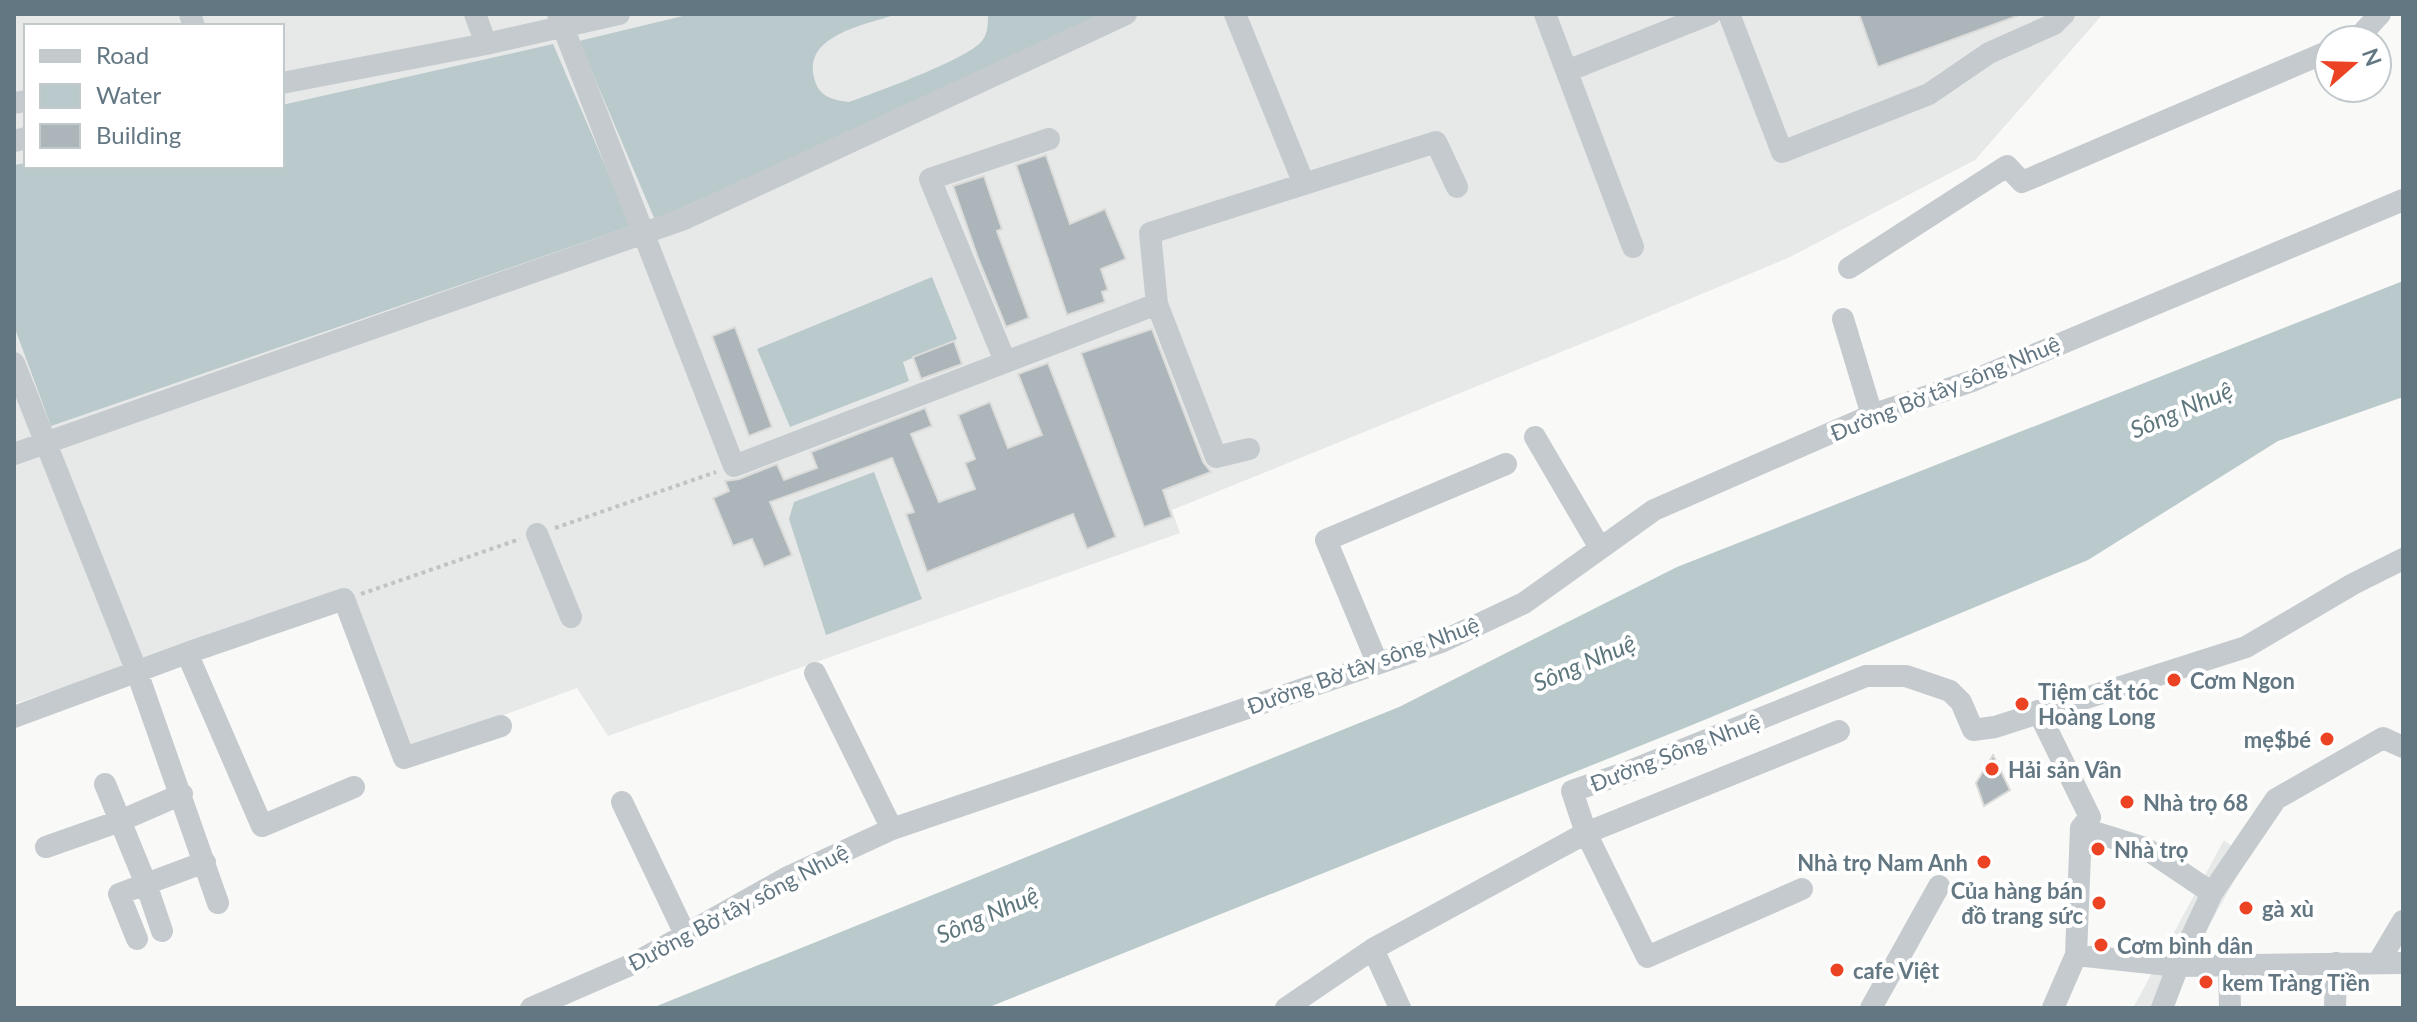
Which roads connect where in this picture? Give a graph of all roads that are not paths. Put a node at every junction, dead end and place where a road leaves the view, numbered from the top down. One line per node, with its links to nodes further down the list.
1 (475, 14): 10 (street)
2 (619, 14): 9 (street)
3 (1126, 14): 18 (street)
4 (1235, 14): 15 (street)
5 (1545, 14): 12 (street)
6 (1710, 14): 12 (street)
7 (1729, 14): 8 (street)
8 (2056, 17)
9 (560, 20): 10 (street); 18 (street)
10 (486, 44): 13 (street)
11 (2313, 58): 20 (street)
12 (1567, 71): 19 (street)
13 (284, 83)
14 (1049, 139): 23 (street)
15 (1304, 184): 16 (street); 21 (street)
16 (1457, 187)
17 (2403, 200): 25 (street, Đường Bờ tây sông Nhuệ)
18 (644, 234): 23 (street); 27 (street)
19 (1633, 247)
20 (1849, 268)
21 (1157, 304): 23 (street); 28 (street)
22 (1843, 319): 25 (street)
23 (1005, 361)
24 (14, 363): 27 (street)
25 (1872, 415): 32 (street, Đường Bờ tây sông Nhuệ)
26 (1535, 437): 32 (street)
27 (44, 443): 29 (street); 37 (street)
28 (1249, 449)
29 (14, 454)
30 (1506, 464): 36 (street)
31 (537, 534): 34 (street)
32 (1600, 548): 36 (street, Đường Bờ tây sông Nhuệ)
33 (2403, 559): 39 (street)
34 (571, 617)
35 (187, 653): 37 (street); 41 (street); 45 (street)
36 (1377, 662): 50 (street, Đường Bờ tây sông Nhuệ)
37 (137, 672): 40 (street); 46 (street)
38 (815, 673): 50 (street)
39 (2038, 711): 49 (street); 51 (street, Đường Sông Nhuệ)
40 (14, 717)
41 (501, 726)
42 (1839, 731): 51 (street)
43 (2403, 747): 57 (street)
44 (105, 784): 48 (street)
45 (354, 787)
46 (182, 794): 48 (street); 53 (street)
47 (622, 802): 61 (street)
48 (120, 821): 52 (street); 54 (street)
49 (2081, 828): 57 (street); 64 (street)
50 (892, 829): 61 (street, Đường Bờ tây sông Nhuệ)
51 (1586, 833): 56 (street); 63 (street)
52 (46, 847)
53 (205, 862): 54 (street); 58 (street)
54 (146, 884): 60 (street); 62 (street)
55 (1939, 886): 73 (street)
56 (1802, 889)
57 (2212, 893): 69 (street)
58 (218, 903)
59 (2403, 921): 66 (street)
60 (162, 931)
61 (686, 936): 70 (street, Đường Bờ tây sông Nhuệ)
62 (137, 939)
63 (1366, 955): 71 (street); 72 (street)
64 (2076, 955): 69 (street); 74 (street)
65 (2336, 963): 66 (street); 68 (street); 78 (street)
66 (2378, 963): 67 (street)
67 (2403, 963)
68 (2229, 965): 69 (street); 77 (street)
69 (2178, 966): 75 (street); 76 (street)
70 (531, 1008)
71 (1286, 1008)
72 (1400, 1008)
73 (1871, 1008)
74 (2053, 1008)
75 (2162, 1008)
76 (2179, 1008)
77 (2230, 1008)
78 (2335, 1008)

